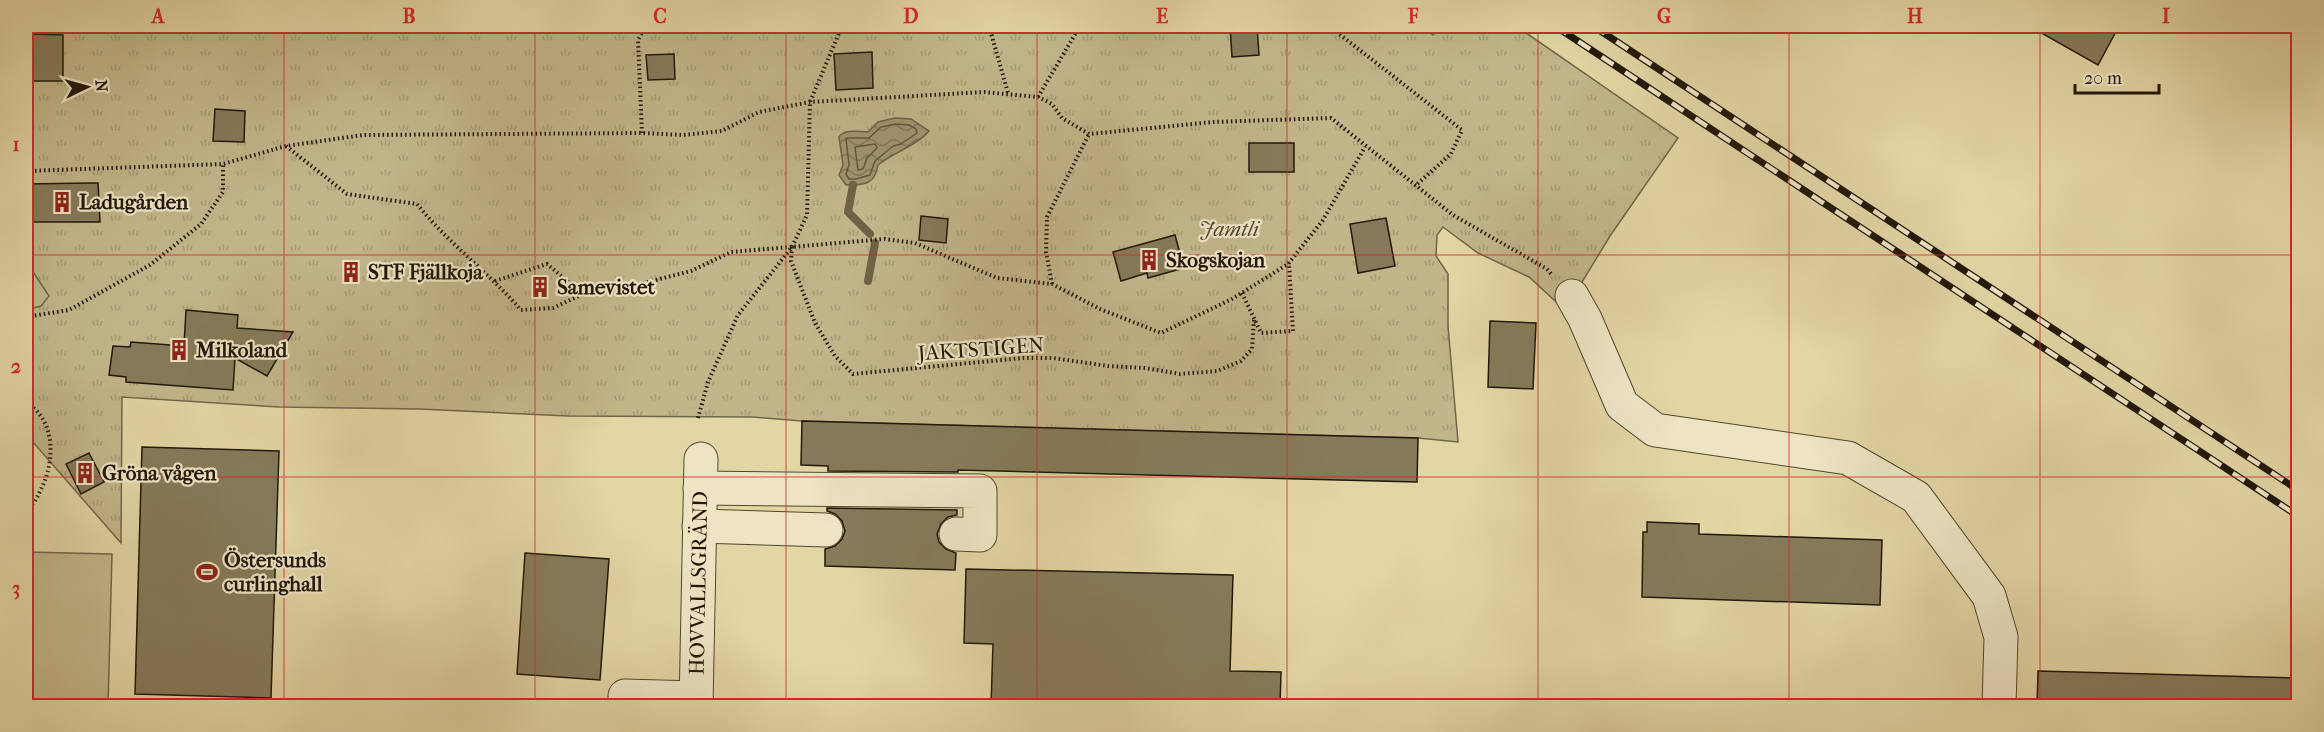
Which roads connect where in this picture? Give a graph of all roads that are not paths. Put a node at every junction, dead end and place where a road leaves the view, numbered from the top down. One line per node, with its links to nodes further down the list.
1 (1572, 296): 7 (lane)
2 (699, 526): 3 (lane); 4 (lane, HOVVALLSGRÄND); 5 (lane, HOVVALLSGRÄND)
3 (826, 530)
4 (956, 534)
5 (696, 702): 6 (lane)
6 (625, 706)
7 (1999, 706)

